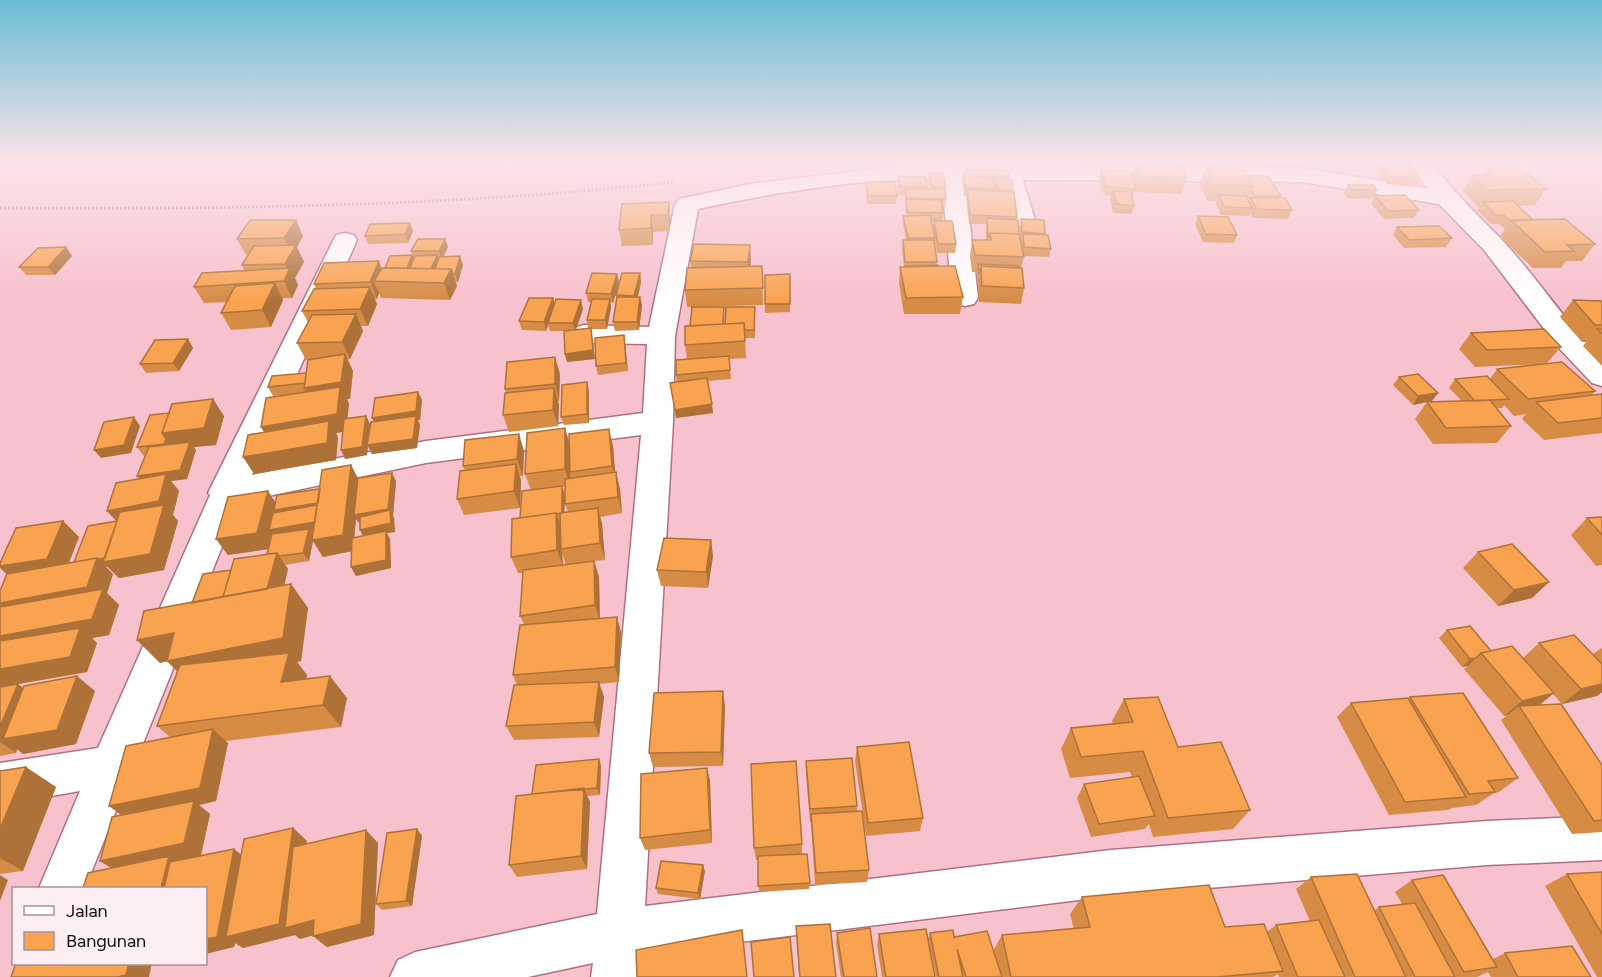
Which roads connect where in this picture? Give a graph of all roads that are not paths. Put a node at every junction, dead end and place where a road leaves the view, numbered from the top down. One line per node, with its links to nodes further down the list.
1 (686, 210): 9 (street)
2 (957, 210): 7 (street)
3 (1020, 210): 5 (street)
4 (1458, 210): 10 (street)
5 (1023, 219)
6 (345, 240): 12 (street)
7 (965, 298)
8 (584, 334): 9 (street)
9 (661, 336): 11 (street)
10 (1602, 376)
11 (657, 422): 12 (street); 17 (street)
12 (225, 493): 13 (street)
13 (112, 766): 14 (street); 16 (street)
14 (0, 784)
15 (1602, 838): 17 (street)
16 (62, 887)
17 (621, 933): 18 (street); 19 (street)
18 (415, 977)
19 (616, 977)

